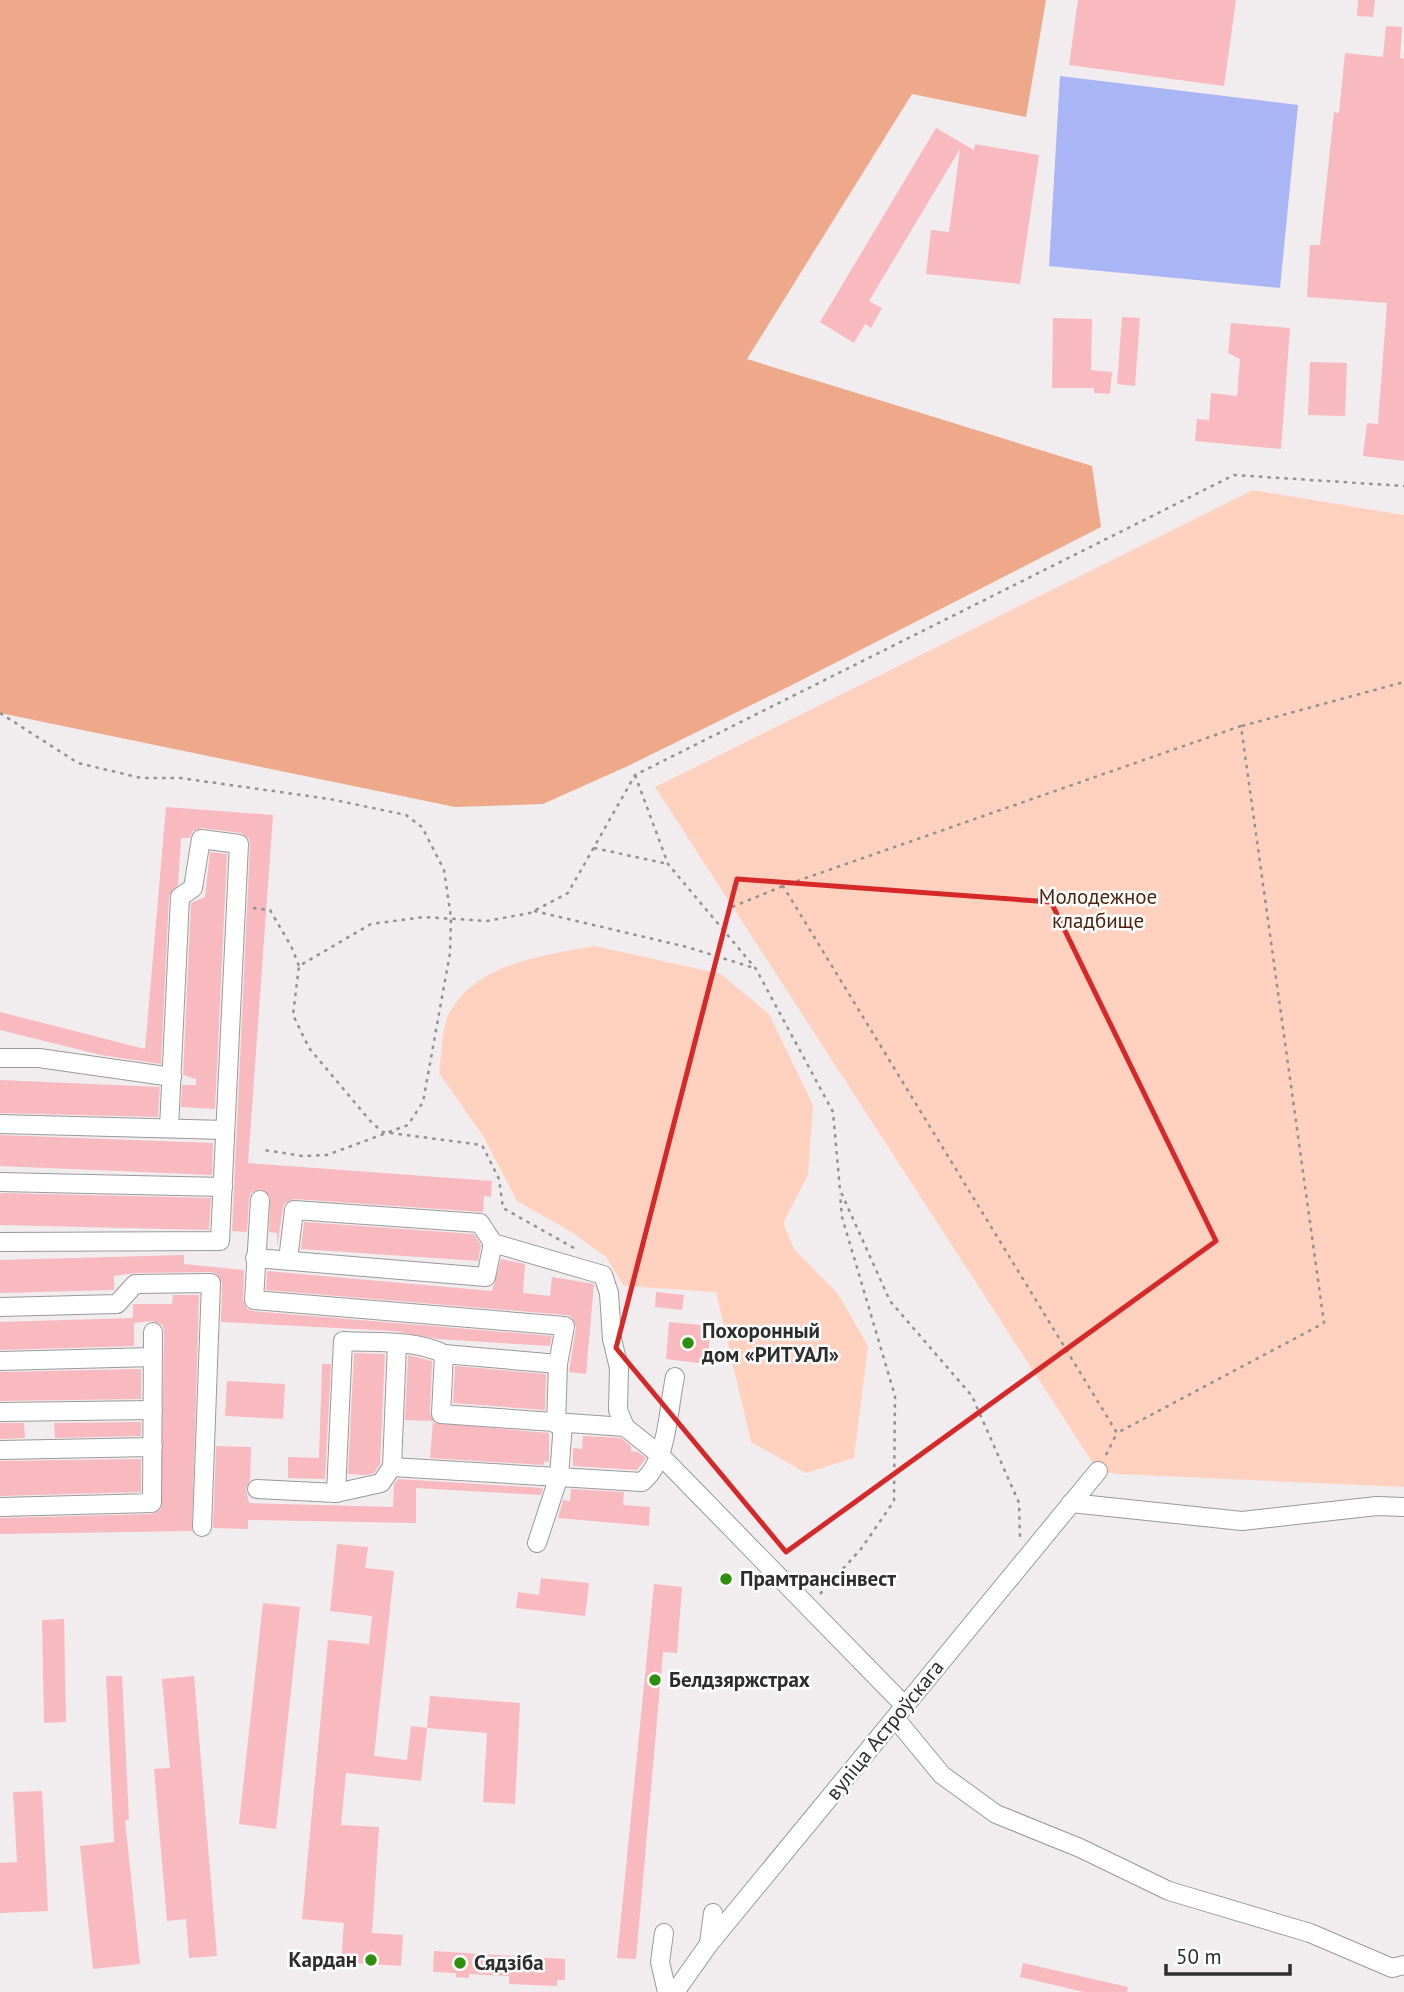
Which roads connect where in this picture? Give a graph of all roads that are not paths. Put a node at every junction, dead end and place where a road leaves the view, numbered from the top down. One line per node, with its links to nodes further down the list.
1 (0, 1058): 2 (street)
2 (172, 1077): 4 (street); 5 (street)
3 (0, 1124): 4 (street)
4 (170, 1128): 5 (street)
5 (225, 1130): 7 (street)
6 (0, 1182): 7 (street)
7 (223, 1186): 9 (street)
8 (260, 1200): 11 (street)
9 (0, 1242)
10 (493, 1243): 12 (street); 12 (street); 24 (street)
11 (255, 1258): 12 (street); 19 (street)
12 (288, 1261)
13 (0, 1307): 36 (street)
14 (153, 1332): 17 (street)
15 (397, 1344): 16 (street); 28 (street); 32 (street)
16 (444, 1354): 19 (street); 23 (street)
17 (153, 1357): 18 (street); 21 (street)
18 (0, 1361)
19 (558, 1364): 23 (street)
20 (675, 1377): 27 (street)
21 (153, 1410): 22 (street); 25 (street)
22 (0, 1412)
23 (560, 1424): 24 (street); 30 (street)
24 (625, 1427): 27 (street)
25 (153, 1447): 26 (street); 34 (street)
26 (0, 1450)
27 (660, 1455): 30 (street); 38 (street)
28 (392, 1467): 30 (street); 32 (street)
29 (1098, 1471): 33 (street, вуліца Астроўскага)
30 (559, 1476): 37 (street)
31 (257, 1489): 32 (street)
32 (336, 1493)
33 (1071, 1503): 35 (street); 38 (street, вуліца Астроўскага)
34 (0, 1507)
35 (1404, 1507)
36 (202, 1527)
37 (537, 1543)
38 (900, 1712): 41 (street, вуліца Астроўскага); 42 (street)
39 (713, 1913): 41 (street)
40 (664, 1933): 43 (street)
41 (709, 1944): 44 (street, вуліца Астроўскага)
42 (1404, 1965)
43 (667, 1992)
44 (675, 1992)

